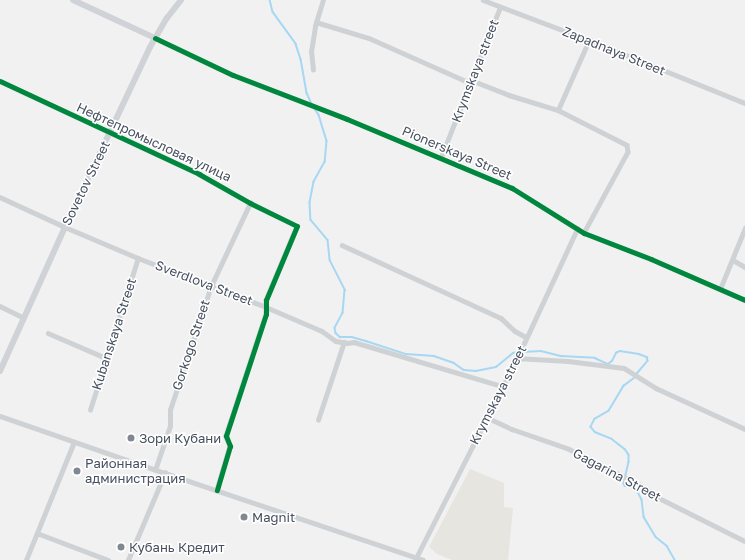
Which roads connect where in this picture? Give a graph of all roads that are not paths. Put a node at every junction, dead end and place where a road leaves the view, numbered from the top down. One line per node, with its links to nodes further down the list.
1 (73, 0): 7 (main road, Pionerskaya Street)
2 (181, 0): 7 (main road, Sovetov Street)
3 (323, 0): 6 (street)
4 (483, 0): 5 (street, Zapadnaya Street)
5 (500, 7): 8 (street, Zapadnaya Street); 11 (street, Krymskaya street)
6 (316, 22): 9 (street); 11 (street)
7 (155, 38): 14 (main road, Sovetov Street); 15 (street, Pionerskaya Street)
8 (588, 40): 12 (street, Zapadnaya Street); 13 (street)
9 (313, 70)
10 (0, 81): 14 (street, Нефтепромысловая улица)
11 (470, 82): 13 (street); 15 (street, Krymskaya street)
12 (745, 103)
13 (558, 110): 21 (street)
14 (110, 133): 17 (street, Нефтепромысловая улица); 18 (main road, Sovetov Street)
15 (441, 158): 20 (street, Pionerskaya Street)
16 (0, 197): 18 (street, Sverdlova Street)
17 (250, 203): 26 (street, Gorkogo Street); 30 (street, Нефтепромысловая улица)
18 (65, 227): 23 (street, Sverdlova Street); 31 (main road, Sovetov Street)
19 (745, 228): 24 (street)
20 (577, 229): 21 (street, Pionerskaya Street); 33 (street, Krymskaya street)
21 (584, 233): 27 (street, Pionerskaya Street)
22 (342, 245): 33 (street)
23 (138, 258): 26 (street, Sverdlova Street); 35 (street, Kubanskaya Street)
24 (732, 260): 25 (street); 27 (street)
25 (745, 267)
26 (211, 286): 30 (street, Sverdlova Street); 45 (street, Gorkogo Street)
27 (720, 289): 28 (street, Pionerskaya Street)
28 (745, 300)
29 (0, 306): 31 (street)
30 (266, 307): 34 (street, Sverdlova Street); 47 (street)
31 (24, 317): 37 (main road, Sovetov Street)
32 (48, 333): 35 (street)
33 (526, 337): 36 (street, Krymskaya street)
34 (344, 342): 38 (street, Sverdlova Street); 42 (street)
35 (106, 358): 39 (street, Kubanskaya Street)
36 (516, 358): 38 (street, Krymskaya street); 43 (street)
37 (0, 371)
38 (502, 386): 41 (street, Krymskaya street)
39 (90, 410)
40 (0, 416): 44 (street)
41 (486, 417): 49 (street, Gagarina Street); 50 (street, Krymskaya street)
42 (318, 420)
43 (745, 428)
44 (74, 442): 45 (street); 48 (street)
45 (155, 470): 46 (street)
46 (164, 474): 47 (street); 53 (street)
47 (217, 490): 50 (street)
48 (37, 533): 51 (street); 52 (street)
49 (745, 541)
50 (416, 559): 54 (street)
51 (26, 560)
52 (108, 560)
53 (128, 560)
54 (424, 560)

